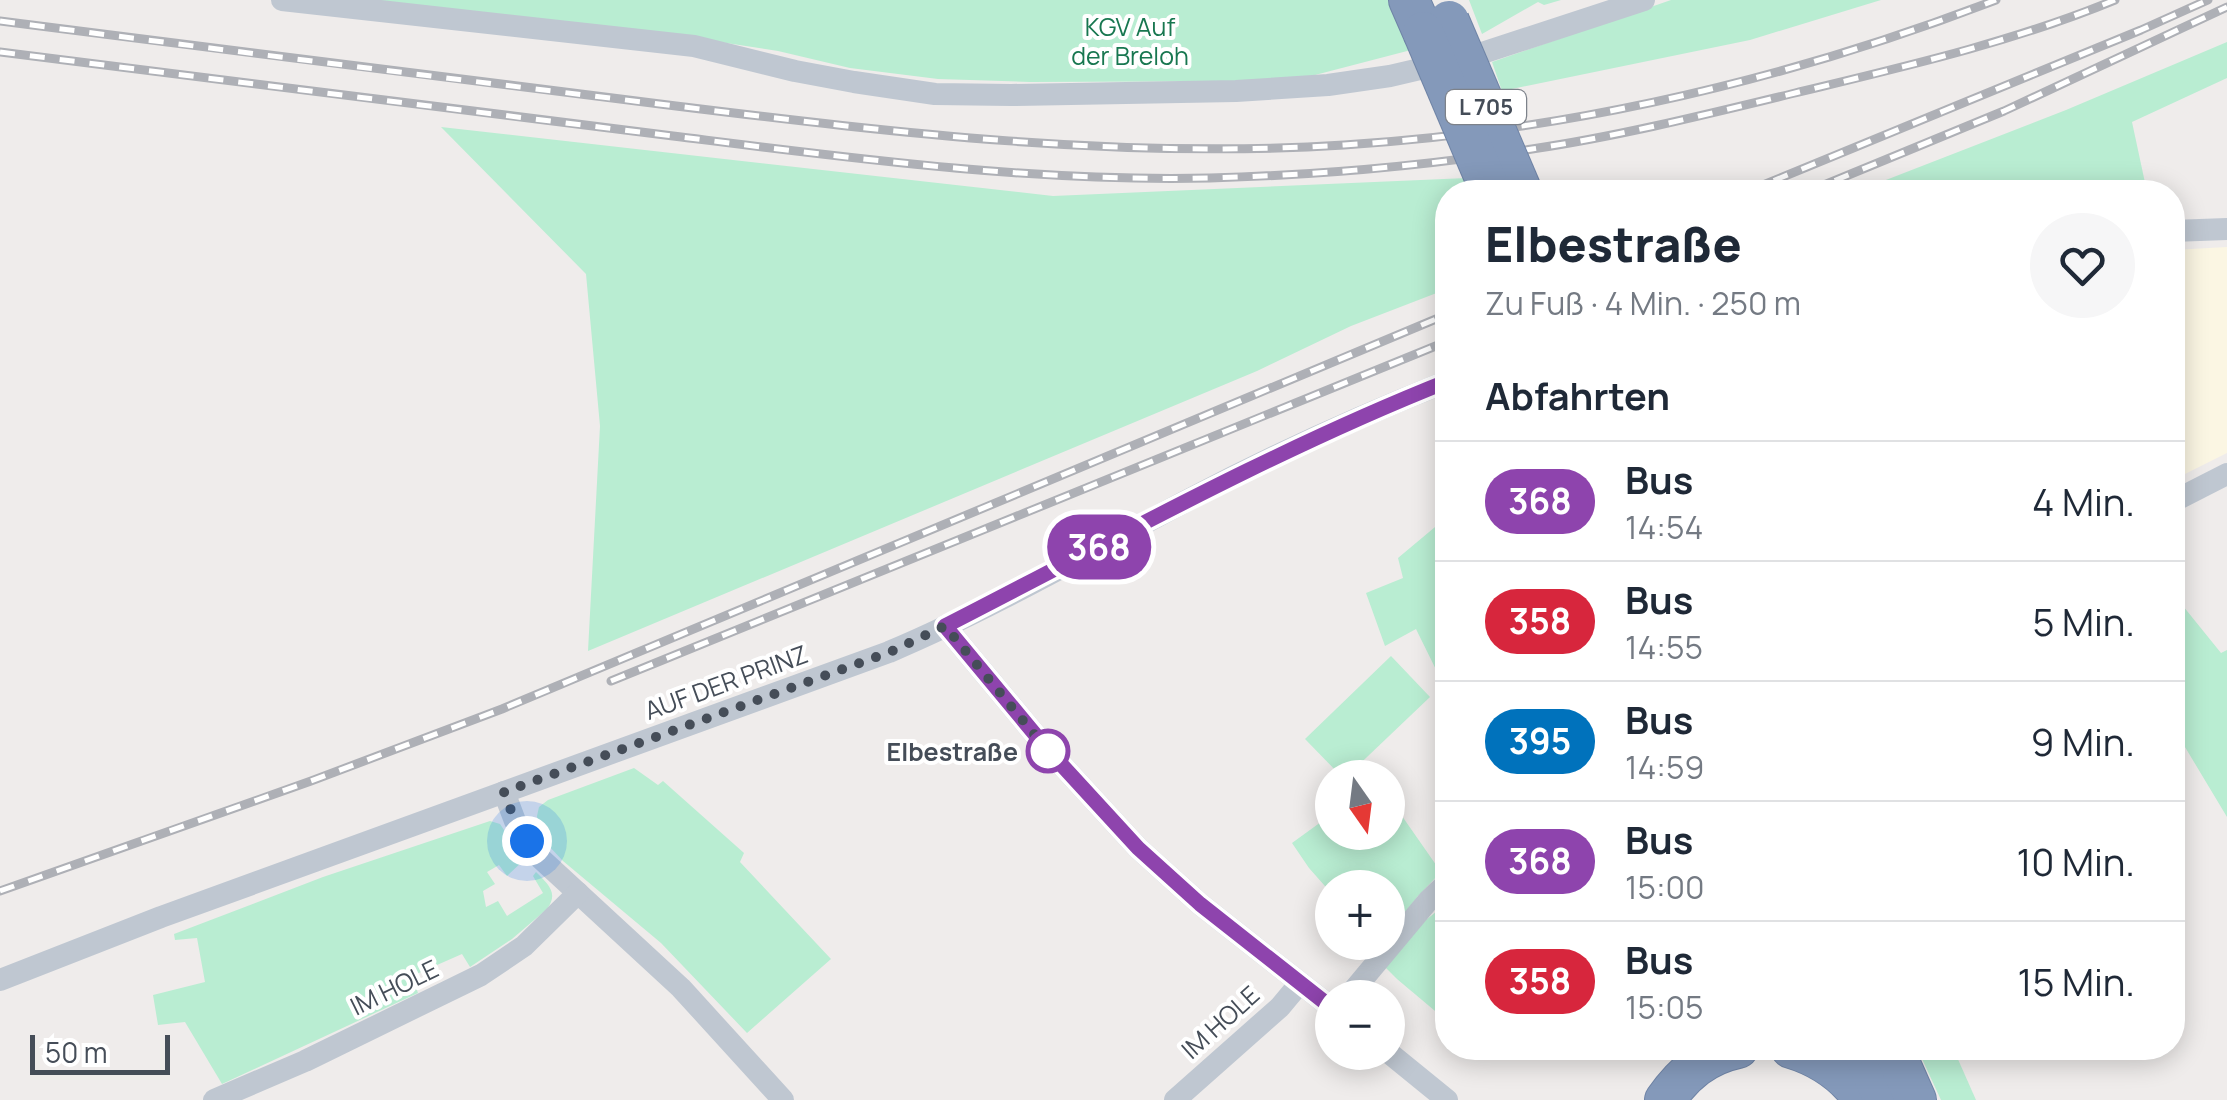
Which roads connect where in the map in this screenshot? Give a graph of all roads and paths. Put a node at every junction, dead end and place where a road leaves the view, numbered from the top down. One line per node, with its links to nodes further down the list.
1 (282, 0): 2 (street)
2 (1644, 0)
3 (1430, 13): 4 (highway, L 705, bridge); 5 (highway, L 705, bridge)
4 (1487, 180)
5 (1516, 180)
6 (2227, 228): 7 (street)
7 (2185, 230)
8 (1435, 386): 11 (street, AUF DER PRINZ)
9 (2227, 474): 10 (street)
10 (2185, 495)
11 (945, 626): 12 (street, AUF DER PRINZ); 17 (street)
12 (504, 792): 13 (street); 15 (street, AUF DER PRINZ)
13 (578, 893): 25 (street, IM HOLE); 26 (street)
14 (1435, 894): 16 (street)
15 (0, 980)
16 (1362, 980)
17 (1300, 983): 18 (street); 27 (street, IM HOLE)
18 (1315, 995)
19 (1678, 1060): 29 (highway)
20 (1706, 1060): 29 (highway)
21 (1823, 1060): 30 (highway)
22 (1867, 1060): 31 (highway)
23 (1898, 1060): 32 (highway)
24 (1405, 1066): 28 (street)
25 (214, 1100)
26 (783, 1100)
27 (1175, 1100)
28 (1447, 1100)
29 (1661, 1100)
30 (1864, 1100)
31 (1884, 1100)
32 (1916, 1100)

